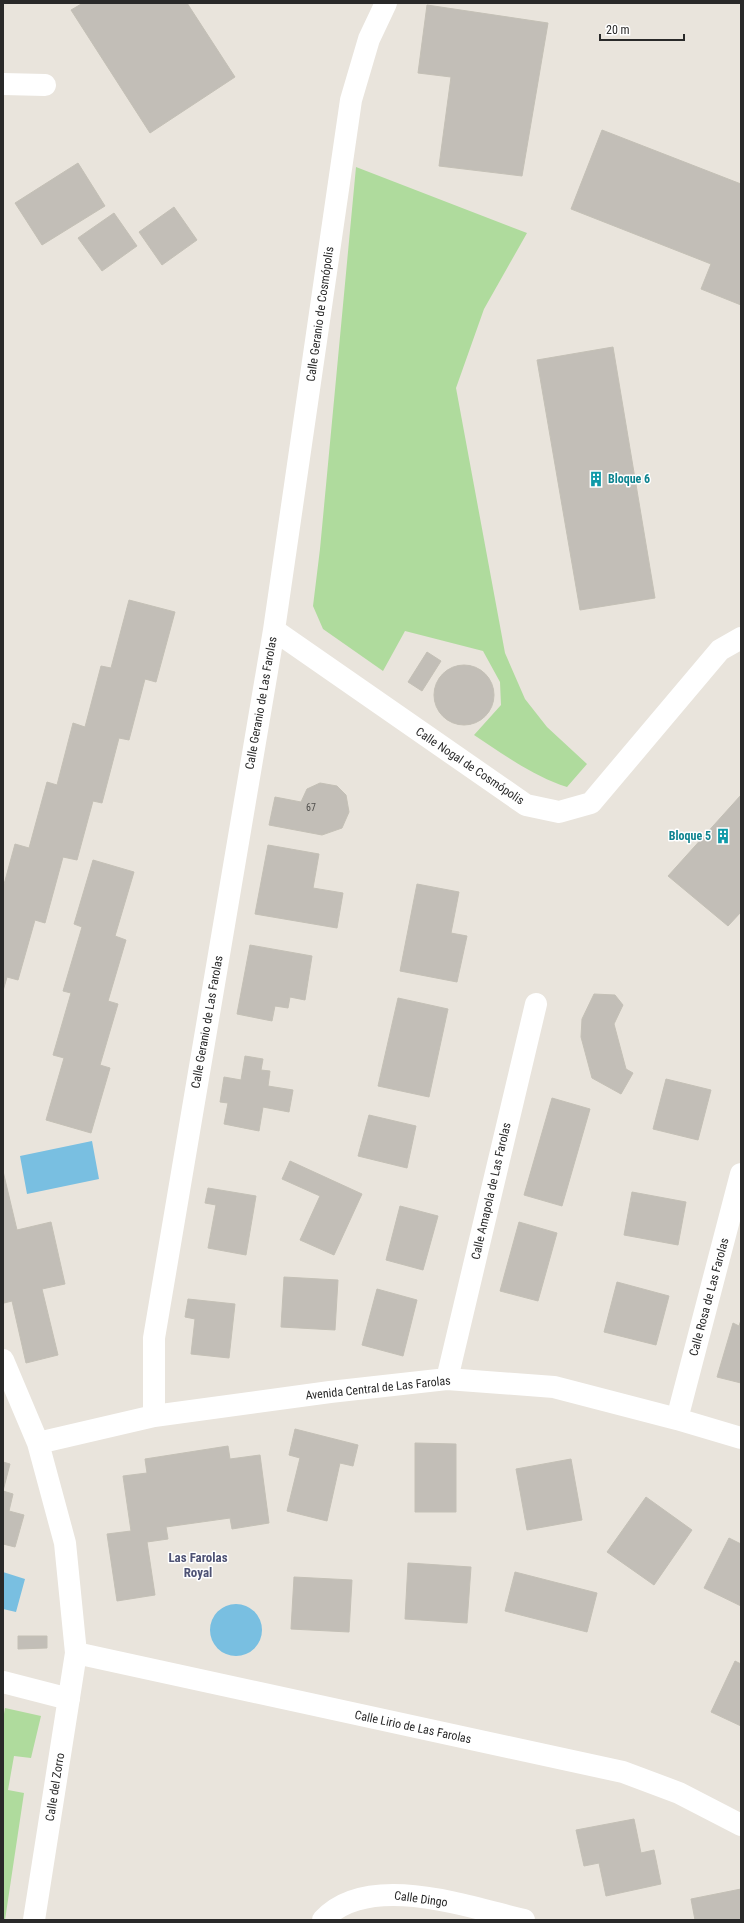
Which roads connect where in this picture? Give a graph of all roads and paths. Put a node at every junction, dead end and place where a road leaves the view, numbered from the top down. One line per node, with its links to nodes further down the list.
1 (386, 3): 4 (street, Calle Geranio de Cosmópolis)
2 (3, 84): 3 (street)
3 (45, 86)
4 (274, 630): 5 (street, Calle Nogal de Cosmópolis); 10 (street, Calle Geranio de Las Farolas)
5 (741, 638)
6 (536, 1004): 9 (street, Calle Amapola de Las Farolas)
7 (741, 1174): 11 (street, Calle Rosa de Las Farolas)
8 (3, 1360): 13 (street, Calle del Zorro)
9 (447, 1379): 10 (street, Avenida Central de Las Farolas); 11 (street, Avenida Central de Las Farolas)
10 (154, 1416): 13 (street, Avenida Central de Las Farolas)
11 (677, 1419): 12 (street, Avenida Central de Las Farolas)
12 (741, 1438)
13 (38, 1443): 14 (street, Calle del Zorro)
14 (76, 1654): 16 (street, Calle del Zorro); 17 (street, Calle Lirio de Las Farolas)
15 (3, 1682): 16 (street)
16 (70, 1699): 18 (street, Calle del Zorro)
17 (741, 1825)
18 (34, 1920)
19 (323, 1920): 20 (street, Calle Dingo)
20 (524, 1920)

